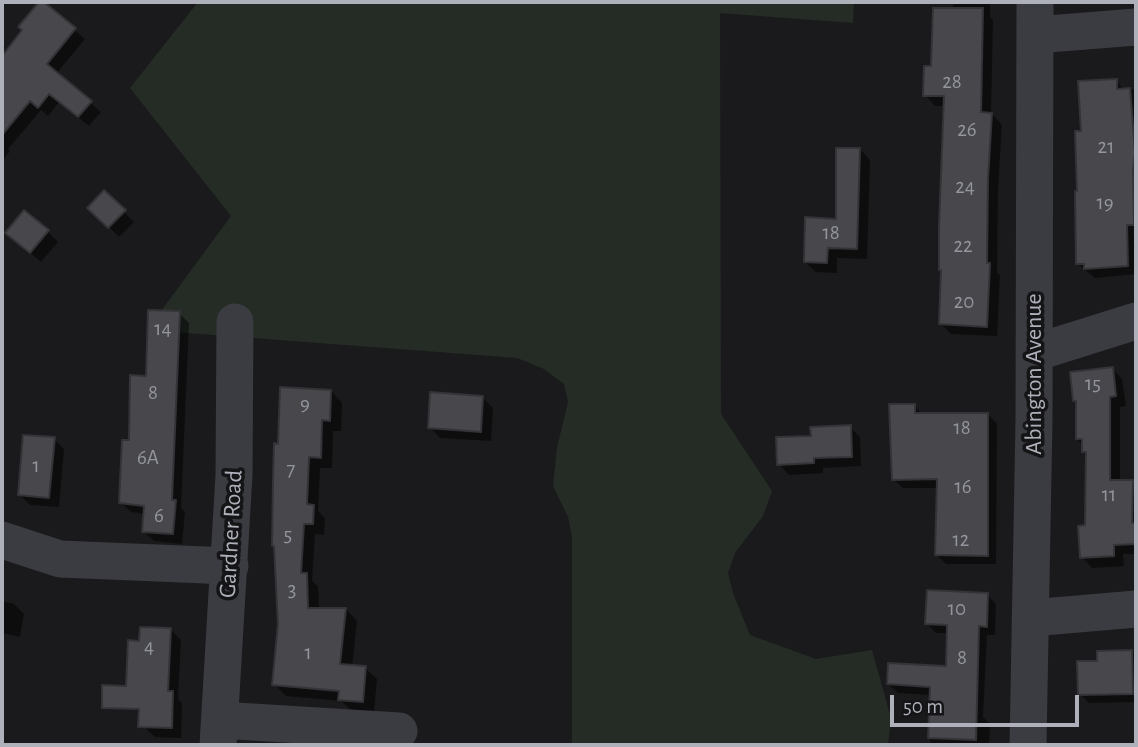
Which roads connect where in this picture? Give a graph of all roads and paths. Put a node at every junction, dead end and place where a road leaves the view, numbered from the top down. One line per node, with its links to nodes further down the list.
1 (1035, 18): 2 (street); 5 (street, Abington Avenue)
2 (1136, 27)
3 (1136, 321): 5 (street)
4 (235, 322): 7 (street, Gardner Road)
5 (1034, 352): 9 (street, Abington Avenue)
6 (2, 540): 7 (street)
7 (230, 566): 11 (street, Gardner Road)
8 (1136, 609): 9 (street)
9 (1031, 618): 12 (street, Abington Avenue)
10 (399, 731): 11 (street)
11 (219, 733)
12 (1028, 745)

